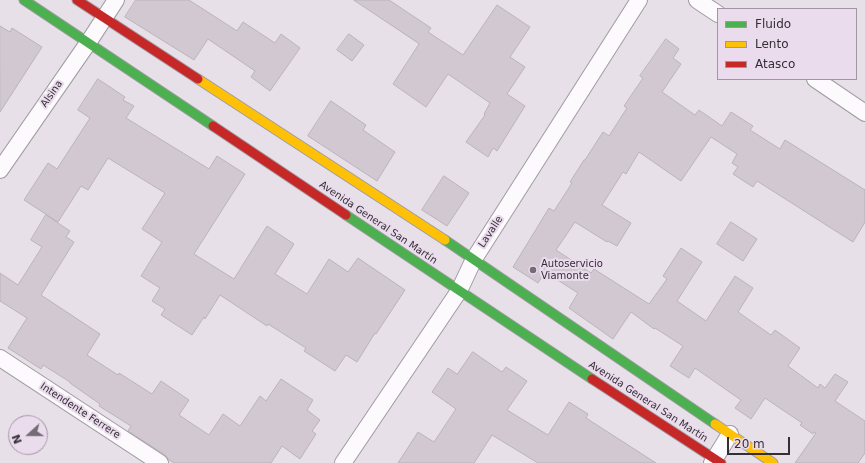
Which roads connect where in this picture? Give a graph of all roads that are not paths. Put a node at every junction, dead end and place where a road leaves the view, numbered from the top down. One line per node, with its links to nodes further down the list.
1 (24, 0): 8 (main road, Avenida General San Martín)
2 (77, 0): 7 (main road, Avenida General San Martín)
3 (116, 0): 7 (street, Alsina)
4 (640, 0): 12 (street, Lavalle)
5 (698, 0): 6 (street)
6 (717, 13)
7 (104, 18): 8 (street, Alsina); 12 (main road, Avenida General San Martín)
8 (88, 43): 11 (street, Alsina); 13 (main road, Avenida General San Martín)
9 (816, 80): 10 (street)
10 (865, 113)
11 (0, 170)
12 (474, 259): 13 (street, Lavalle); 15 (main road, Avenida General San Martín)
13 (459, 290): 16 (main road, Avenida General San Martín); 18 (street, Lavalle)
14 (0, 358): 17 (street, Intendente Ferrere)
15 (730, 434): 16 (street); 19 (main road, Avenida General San Martín)
16 (716, 462)
17 (160, 463)
18 (343, 463)
19 (773, 463)

